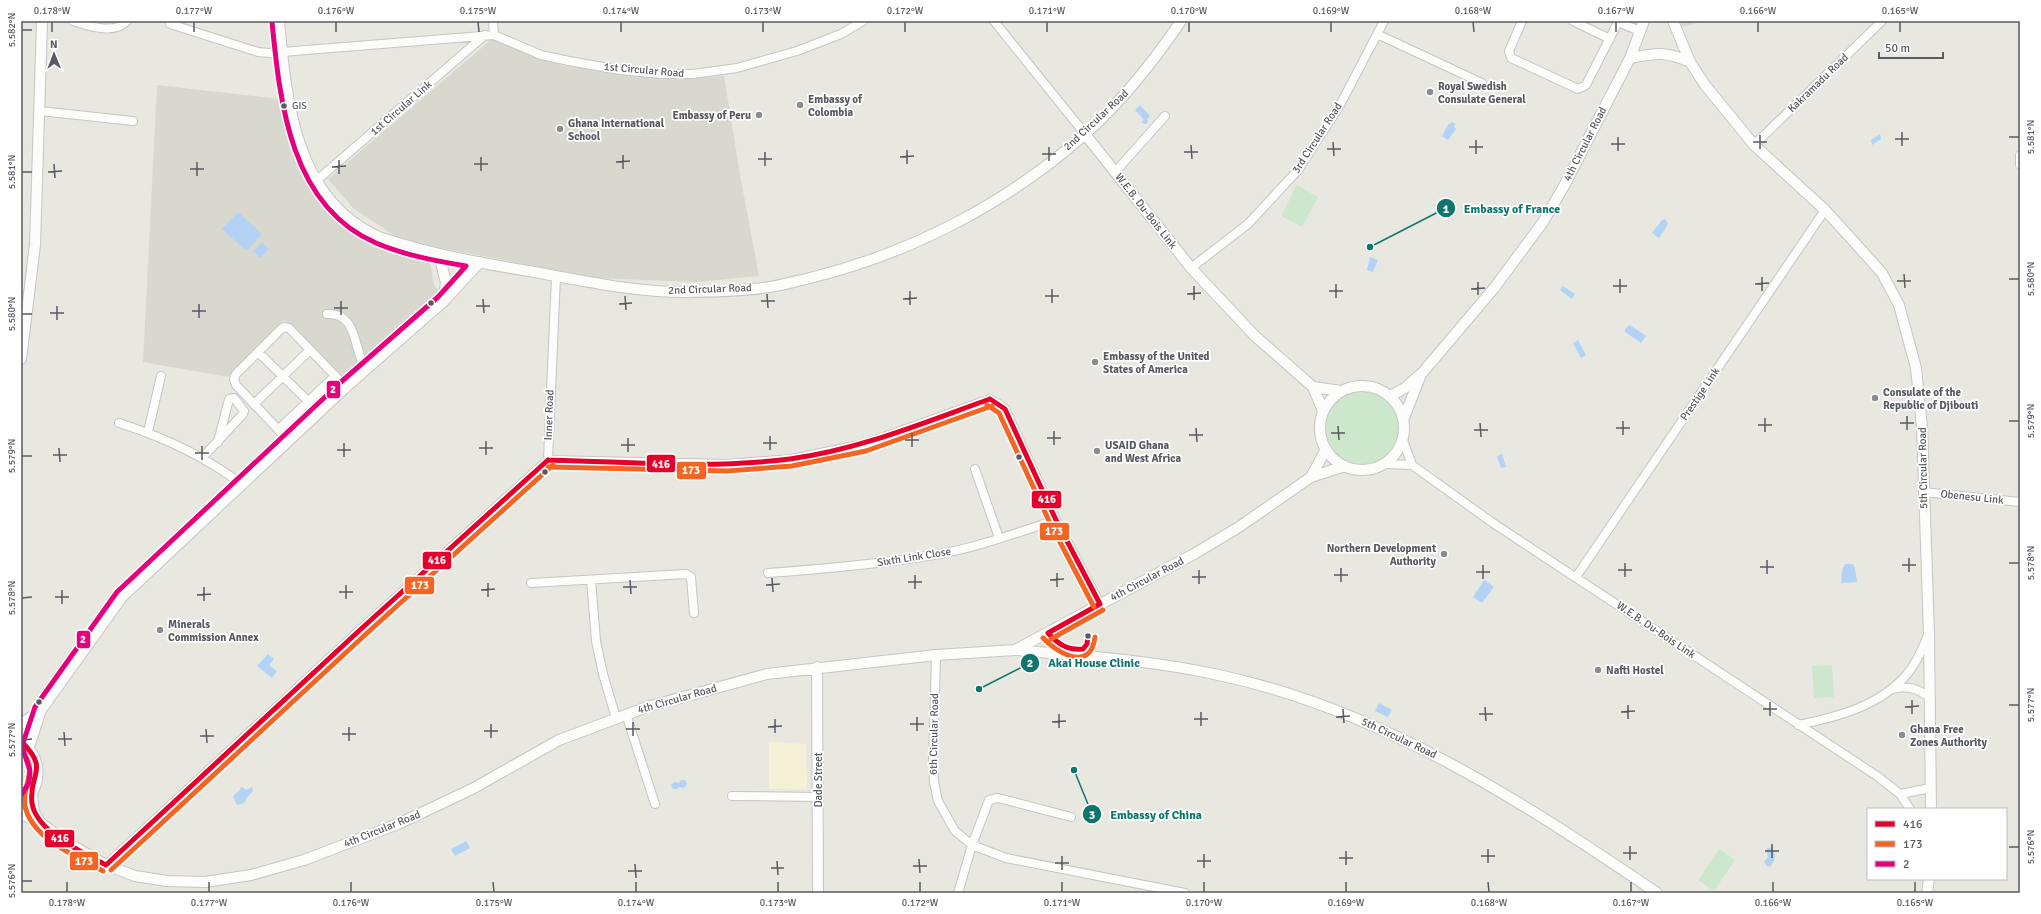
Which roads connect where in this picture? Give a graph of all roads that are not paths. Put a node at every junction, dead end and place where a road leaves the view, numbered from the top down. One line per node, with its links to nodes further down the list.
1 (42, 21): 25 (street)
2 (73, 21): 3 (street)
3 (128, 21)
4 (279, 21): 21 (street, 2nd Circular Road)
5 (493, 21): 19 (street)
6 (863, 21): 19 (street, 1st Circular Road)
7 (994, 21): 28 (street, W.E.B. Du-Bois Link)
8 (1181, 21): 28 (street, 2nd Circular Road)
9 (1384, 21): 18 (street, 3rd Circular Road)
10 (1522, 21): 20 (street)
11 (1574, 21): 20 (street)
12 (1644, 21): 17 (street, 4th Circular Road)
13 (1673, 21): 23 (street, 5th Circular Road)
14 (1882, 21): 29 (street, Kakramadu Road)
15 (1618, 22): 17 (street); 20 (street)
16 (170, 24): 21 (street)
17 (1640, 31): 22 (street, 4th Circular Road)
18 (1377, 34): 24 (street); 37 (street, 3rd Circular Road)
19 (489, 35): 21 (street); 33 (street, 1st Circular Link)
20 (1610, 39)
21 (282, 53): 33 (street, 2nd Circular Road)
22 (1630, 58): 23 (street); 45 (street, 4th Circular Road)
23 (1690, 62): 29 (street, 5th Circular Road)
24 (1482, 83)
25 (40, 111): 27 (street); 43 (street)
26 (1164, 116): 32 (street)
27 (134, 121)
28 (1085, 134): 32 (street, W.E.B. Du-Bois Link); 38 (street, 2nd Circular Road)
29 (1754, 145): 34 (street, 5th Circular Road)
30 (2020, 155): 31 (street)
31 (2020, 165)
32 (1116, 171): 37 (street, W.E.B. Du-Bois Link)
33 (316, 181): 35 (street, 2nd Circular Road)
34 (1825, 210): 72 (street, 5th Circular Road); 77 (street, Prestige Link)
35 (439, 254): 36 (street, 2nd Circular Road); 39 (street)
36 (480, 262): 38 (street, 2nd Circular Road); 39 (street)
37 (1191, 268): 50 (street, W.E.B. Du-Bois Link)
38 (556, 276): 65 (street, Inner Road)
39 (443, 302): 44 (street)
40 (327, 314): 44 (street)
41 (310, 350): 42 (street); 47 (street); 48 (street)
42 (258, 352): 47 (street); 54 (street)
43 (21, 359)
44 (366, 369): 49 (street)
45 (1423, 372): 52 (street, 4th Circular Road); 56 (street, 4th Circular Road)
46 (161, 376): 59 (street)
47 (283, 376): 53 (street); 54 (street)
48 (335, 376): 49 (street); 53 (street)
49 (346, 387): 61 (street)
50 (1312, 387): 51 (street); 55 (street, W.E.B. Du-Bois Link)
51 (1341, 391): 52 (street); 55 (street)
52 (1390, 396): 56 (street)
53 (308, 401): 58 (street)
54 (255, 404): 58 (street)
55 (1323, 411): 63 (street)
56 (1404, 418): 60 (street)
57 (119, 423): 59 (street)
58 (279, 429): 61 (street)
59 (148, 432): 64 (street)
60 (1403, 440): 66 (street); 67 (street)
61 (289, 441): 71 (street)
62 (218, 442): 62 (street); 64 (street)
63 (1326, 449): 68 (street); 70 (street, 4th Circular Road)
64 (202, 458): 71 (street)
65 (548, 460): 74 (street); 107 (street)
66 (1384, 464): 67 (street); 68 (street)
67 (1412, 465): 77 (street, W.E.B. Du-Bois Link)
68 (1346, 466): 70 (street, 4th Circular Road)
69 (975, 468): 75 (street)
70 (1311, 477): 80 (street, 4th Circular Road)
71 (241, 484): 88 (street)
72 (1923, 492): 73 (street, Obenesu Link); 82 (street, 5th Circular Road)
73 (2020, 502)
74 (1056, 520): 75 (street, Sixth Link Close); 80 (street)
75 (999, 538): 76 (street, Sixth Link Close)
76 (768, 573)
77 (1576, 577): 92 (street, W.E.B. Du-Bois Link)
78 (591, 580): 79 (street); 81 (street); 90 (street)
79 (531, 583)
80 (1100, 604): 83 (street, 4th Circular Road)
81 (694, 613)
82 (1929, 634): 86 (street); 87 (street, 5th Circular Road)
83 (1015, 650): 84 (street, 4th Circular Road); 112 (street, 5th Circular Road)
84 (936, 655): 85 (street, 4th Circular Road); 106 (street, 6th Circular Road)
85 (817, 667): 89 (street, 4th Circular Road); 98 (street, Dade Street)
86 (1891, 690): 87 (street); 92 (street)
87 (1930, 697): 94 (street, 5th Circular Road)
88 (41, 710): 91 (street); 93 (street)
89 (626, 714): 90 (street, 4th Circular Road); 99 (street)
90 (616, 718): 107 (street, 4th Circular Road)
91 (21, 724)
92 (1798, 725): 96 (street, W.E.B. Du-Bois Link)
93 (25, 744): 95 (street)
94 (1932, 788): 96 (street); 102 (street, 5th Circular Road)
95 (32, 794): 100 (street); 105 (street)
96 (1900, 794): 101 (street, W.E.B. Du-Bois Link)
97 (732, 796): 98 (street)
98 (818, 797): 109 (street, Dade Street)
99 (655, 804)
100 (21, 805)
101 (1909, 808)
102 (1931, 808)
103 (21, 814): 105 (street, 4th Circular Road)
104 (1071, 817): 106 (street)
105 (42, 824): 107 (street, 4th Circular Road)
106 (972, 845): 110 (street); 111 (street, 6th Circular Road)
107 (106, 865)
108 (1929, 880): 113 (street)
109 (818, 893)
110 (958, 893)
111 (1185, 893)
112 (1657, 893)
113 (1927, 893)

